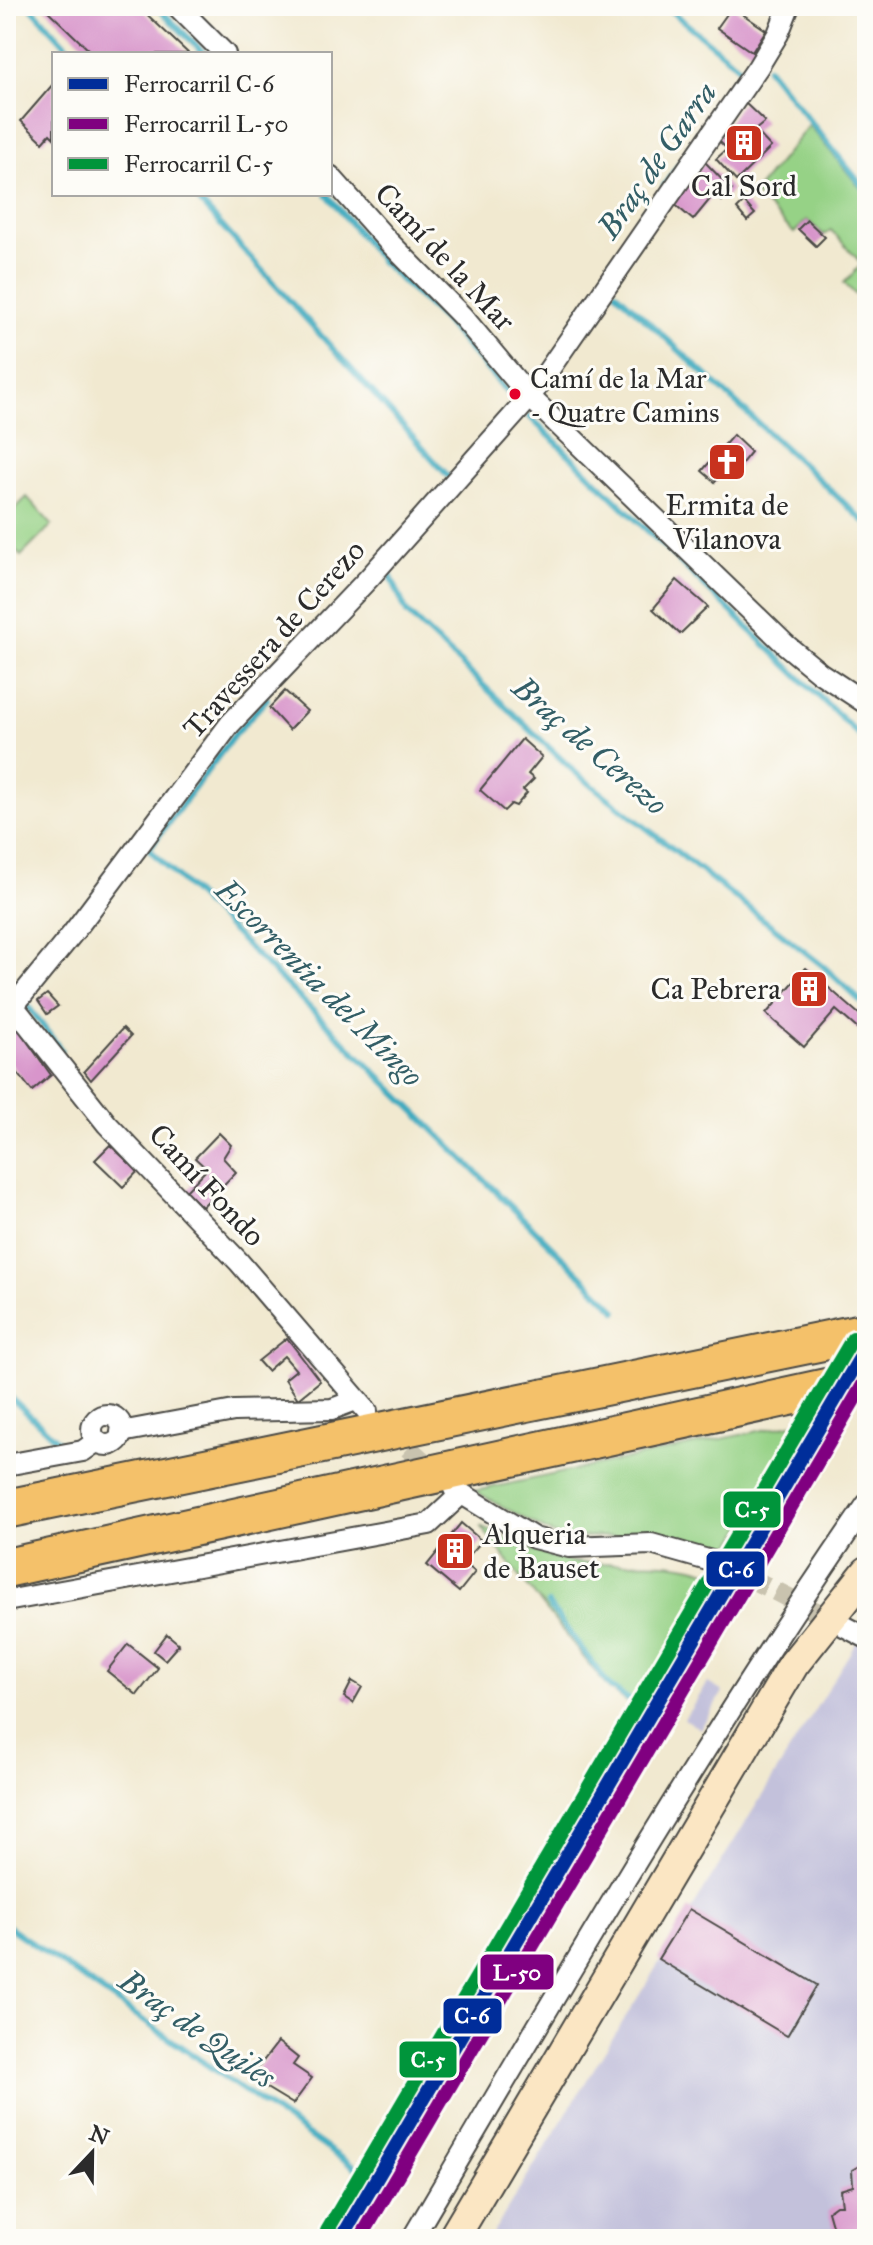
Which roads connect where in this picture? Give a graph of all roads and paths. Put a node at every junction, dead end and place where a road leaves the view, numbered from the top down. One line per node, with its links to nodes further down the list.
1 (177, 6): 3 (street)
2 (789, 6): 5 (street, Travessera de Cerezo)
3 (223, 52)
4 (332, 178): 5 (street, Camí de la Mar)
5 (530, 397): 6 (street, Camí de la Mar); 7 (street, Travessera de Cerezo)
6 (867, 704)
7 (9, 1006): 10 (street, Camí Fondo)
8 (867, 1332): 12 (highway)
9 (867, 1379): 14 (highway)
10 (6, 1465)
11 (867, 1504): 19 (street)
12 (6, 1509)
13 (722, 1564): 16 (street)
14 (6, 1568)
15 (867, 1572): 20 (main road)
16 (6, 1601)
17 (844, 1626): 18 (street)
18 (867, 1638)
19 (412, 2239)
20 (453, 2239)

